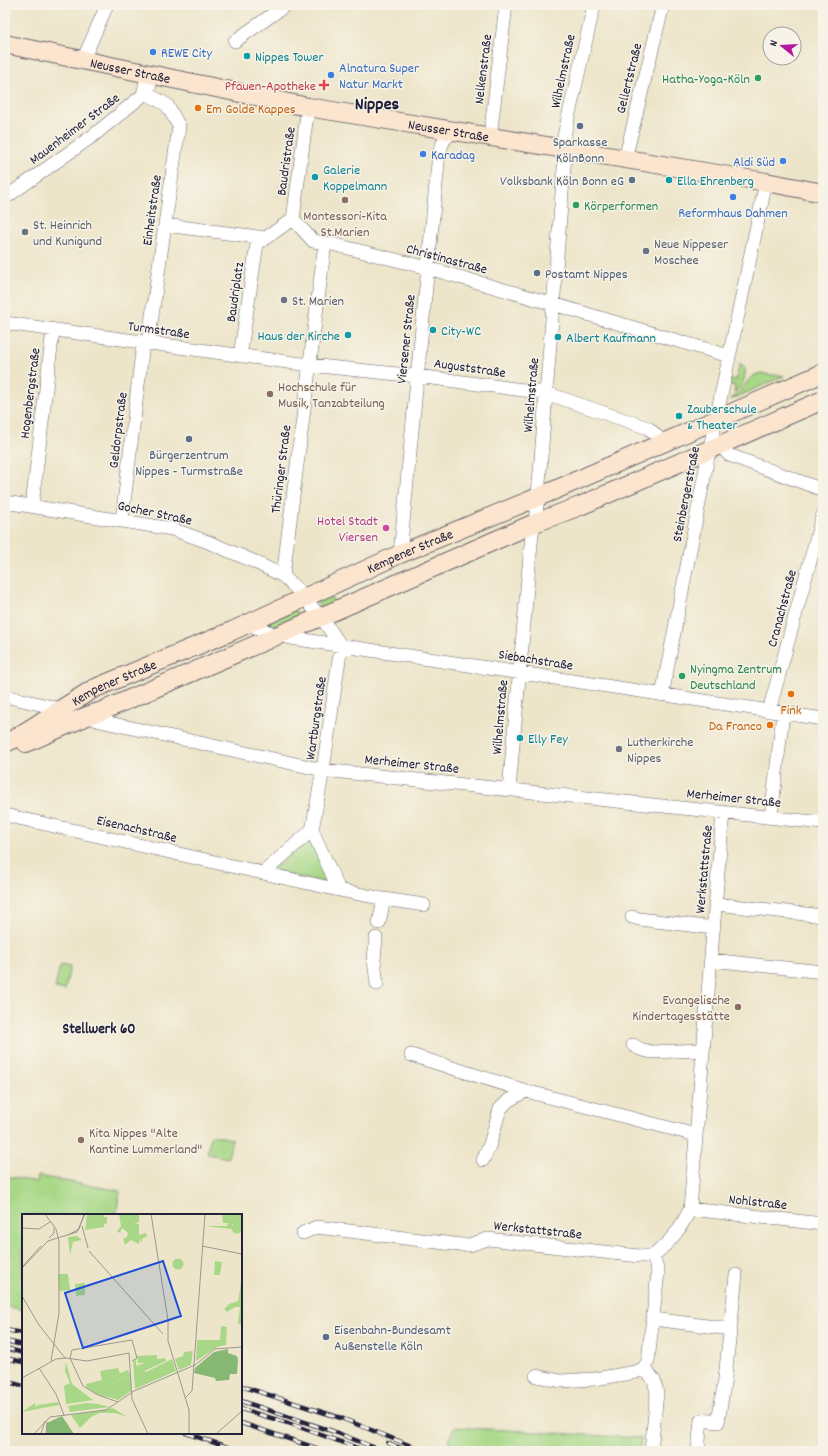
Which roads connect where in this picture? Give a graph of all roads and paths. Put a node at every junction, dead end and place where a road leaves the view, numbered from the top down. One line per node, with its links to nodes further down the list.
1 (106, 5): 8 (street)
2 (506, 5): 13 (street, Nelkenstraße)
3 (594, 5): 14 (street, Wilhelmstraße)
4 (663, 5): 15 (street, Gellertstraße)
5 (277, 7): 6 (street)
6 (235, 41)
7 (5, 44): 8 (main road, Neusser Straße)
8 (83, 60): 9 (main road, Neusser Straße)
9 (150, 74): 10 (street); 11 (main road, Neusser Straße)
10 (146, 94): 18 (street, Mauenheimer Straße); 20 (street, Einheitstraße)
11 (308, 107): 12 (main road, Neusser Straße); 19 (street, Baudristraße)
12 (453, 131): 13 (main road, Neusser Straße); 23 (street, Viersener Straße)
13 (490, 137): 14 (main road, Neusser Straße)
14 (564, 149): 15 (main road, Neusser Straße); 24 (street, Wilhelmstraße)
15 (625, 159): 16 (main road, Neusser Straße)
16 (766, 182): 17 (main road, Neusser Straße); 29 (street, Steinbergerstraße)
17 (823, 193)
18 (5, 198)
19 (292, 220): 21 (street); 22 (street, Christinastraße)
20 (165, 225): 21 (street); 27 (street, Einheitstraße)
21 (266, 238): 28 (street, Baudriplatz)
22 (325, 243): 23 (street, Christinastraße); 30 (street)
23 (428, 268): 24 (street, Christinastraße); 32 (street, Viersener Straße)
24 (553, 304): 29 (street, Christinastraße); 33 (street, Wilhelmstraße)
25 (5, 323): 26 (street, Turmstraße)
26 (53, 330): 27 (street, Turmstraße); 41 (street, Hogenbergstraße)
27 (146, 343): 28 (street, Turmstraße); 43 (street, Geldorpstraße)
28 (240, 356): 30 (street, Turmstraße)
29 (729, 356): 35 (street, Steinbergerstraße)
30 (309, 365): 32 (street, Auguststraße); 46 (street, Thüringer Straße)
31 (823, 373): 35 (main road, Kempener Straße)
32 (417, 376): 33 (street, Auguststraße); 45 (street, Viersener Straße)
33 (546, 394): 36 (street, Auguststraße); 39 (street, Wilhelmstraße)
34 (823, 400): 37 (main road, Kempener Straße)
35 (716, 419): 36 (main road, Kempener Straße); 37 (street, Steinbergerstraße)
36 (661, 442): 39 (main road, Kempener Straße)
37 (715, 447): 38 (street); 44 (main road, Kempener Straße); 53 (street, Steinbergerstraße)
38 (823, 490)
39 (538, 496): 44 (street, Wilhelmstraße); 45 (main road, Kempener Straße)
40 (5, 502): 41 (street, Gocher Straße)
41 (32, 506): 43 (street, Gocher Straße)
42 (823, 514): 56 (street, Cranachstraße)
43 (122, 520): 46 (street, Gocher Straße)
44 (535, 523): 48 (main road, Kempener Straße); 52 (street, Wilhelmstraße)
45 (400, 554): 47 (main road, Kempener Straße)
46 (283, 576): 47 (street, Gocher Straße)
47 (304, 597): 48 (street, Gocher Straße); 49 (main road, Kempener Straße)
48 (320, 617): 50 (main road, Kempener Straße); 51 (street)
49 (247, 624): 50 (street, Siebachstraße); 55 (main road, Kempener Straße)
50 (277, 635): 51 (street, Siebachstraße); 58 (main road, Kempener Straße)
51 (341, 646): 52 (street, Siebachstraße); 62 (street, Wartburgstraße)
52 (519, 673): 53 (street, Siebachstraße); 63 (street, Wilhelmstraße)
53 (662, 695): 56 (street, Siebachstraße)
54 (5, 696): 55 (street, Merheimer Straße)
55 (62, 710): 58 (street, Merheimer Straße); 60 (main road, Kempener Straße)
56 (769, 711): 57 (street, Siebachstraße)
57 (783, 713): 59 (street, Siebachstraße); 66 (street)
58 (87, 716): 61 (main road, Kempener Straße); 62 (street, Merheimer Straße)
59 (823, 719)
60 (5, 743)
61 (5, 752)
62 (323, 770): 63 (street, Merheimer Straße); 68 (street, Wartburgstraße)
63 (509, 790): 64 (street, Merheimer Straße)
64 (723, 812): 66 (street, Merheimer Straße); 72 (street, Werkstattstraße)
65 (5, 814): 69 (street, Eisenachstraße)
66 (771, 817): 67 (street, Merheimer Straße)
67 (823, 823)
68 (312, 830): 69 (street); 70 (street)
69 (263, 873): 70 (street, Eisenachstraße)
70 (339, 890): 71 (street, Eisenachstraße)
71 (384, 899): 73 (street, Eisenachstraße); 76 (street)
72 (716, 904): 74 (street); 77 (street, Werkstattstraße)
73 (424, 905)
74 (823, 916)
75 (632, 917): 77 (street, Werkstattstraße)
76 (379, 923)
77 (714, 928): 79 (street, Werkstattstraße)
78 (376, 938): 81 (street)
79 (711, 960): 80 (street); 83 (street, Werkstattstraße)
80 (823, 972)
81 (377, 984)
82 (633, 1045): 83 (street)
83 (703, 1050): 86 (street, Werkstattstraße)
84 (412, 1055): 85 (street)
85 (526, 1091): 86 (street); 87 (street)
86 (696, 1135): 88 (street, Werkstattstraße)
87 (483, 1160)
88 (690, 1209): 89 (street, Nohlstraße); 91 (street, Werkstattstraße)
89 (823, 1224)
90 (302, 1233): 91 (street, Werkstattstraße)
91 (653, 1256): 93 (street)
92 (736, 1275): 94 (street)
93 (654, 1319): 94 (street); 95 (street)
94 (730, 1328): 98 (street)
95 (644, 1368): 96 (street); 97 (street)
96 (536, 1376)
97 (651, 1451)
98 (698, 1451)

